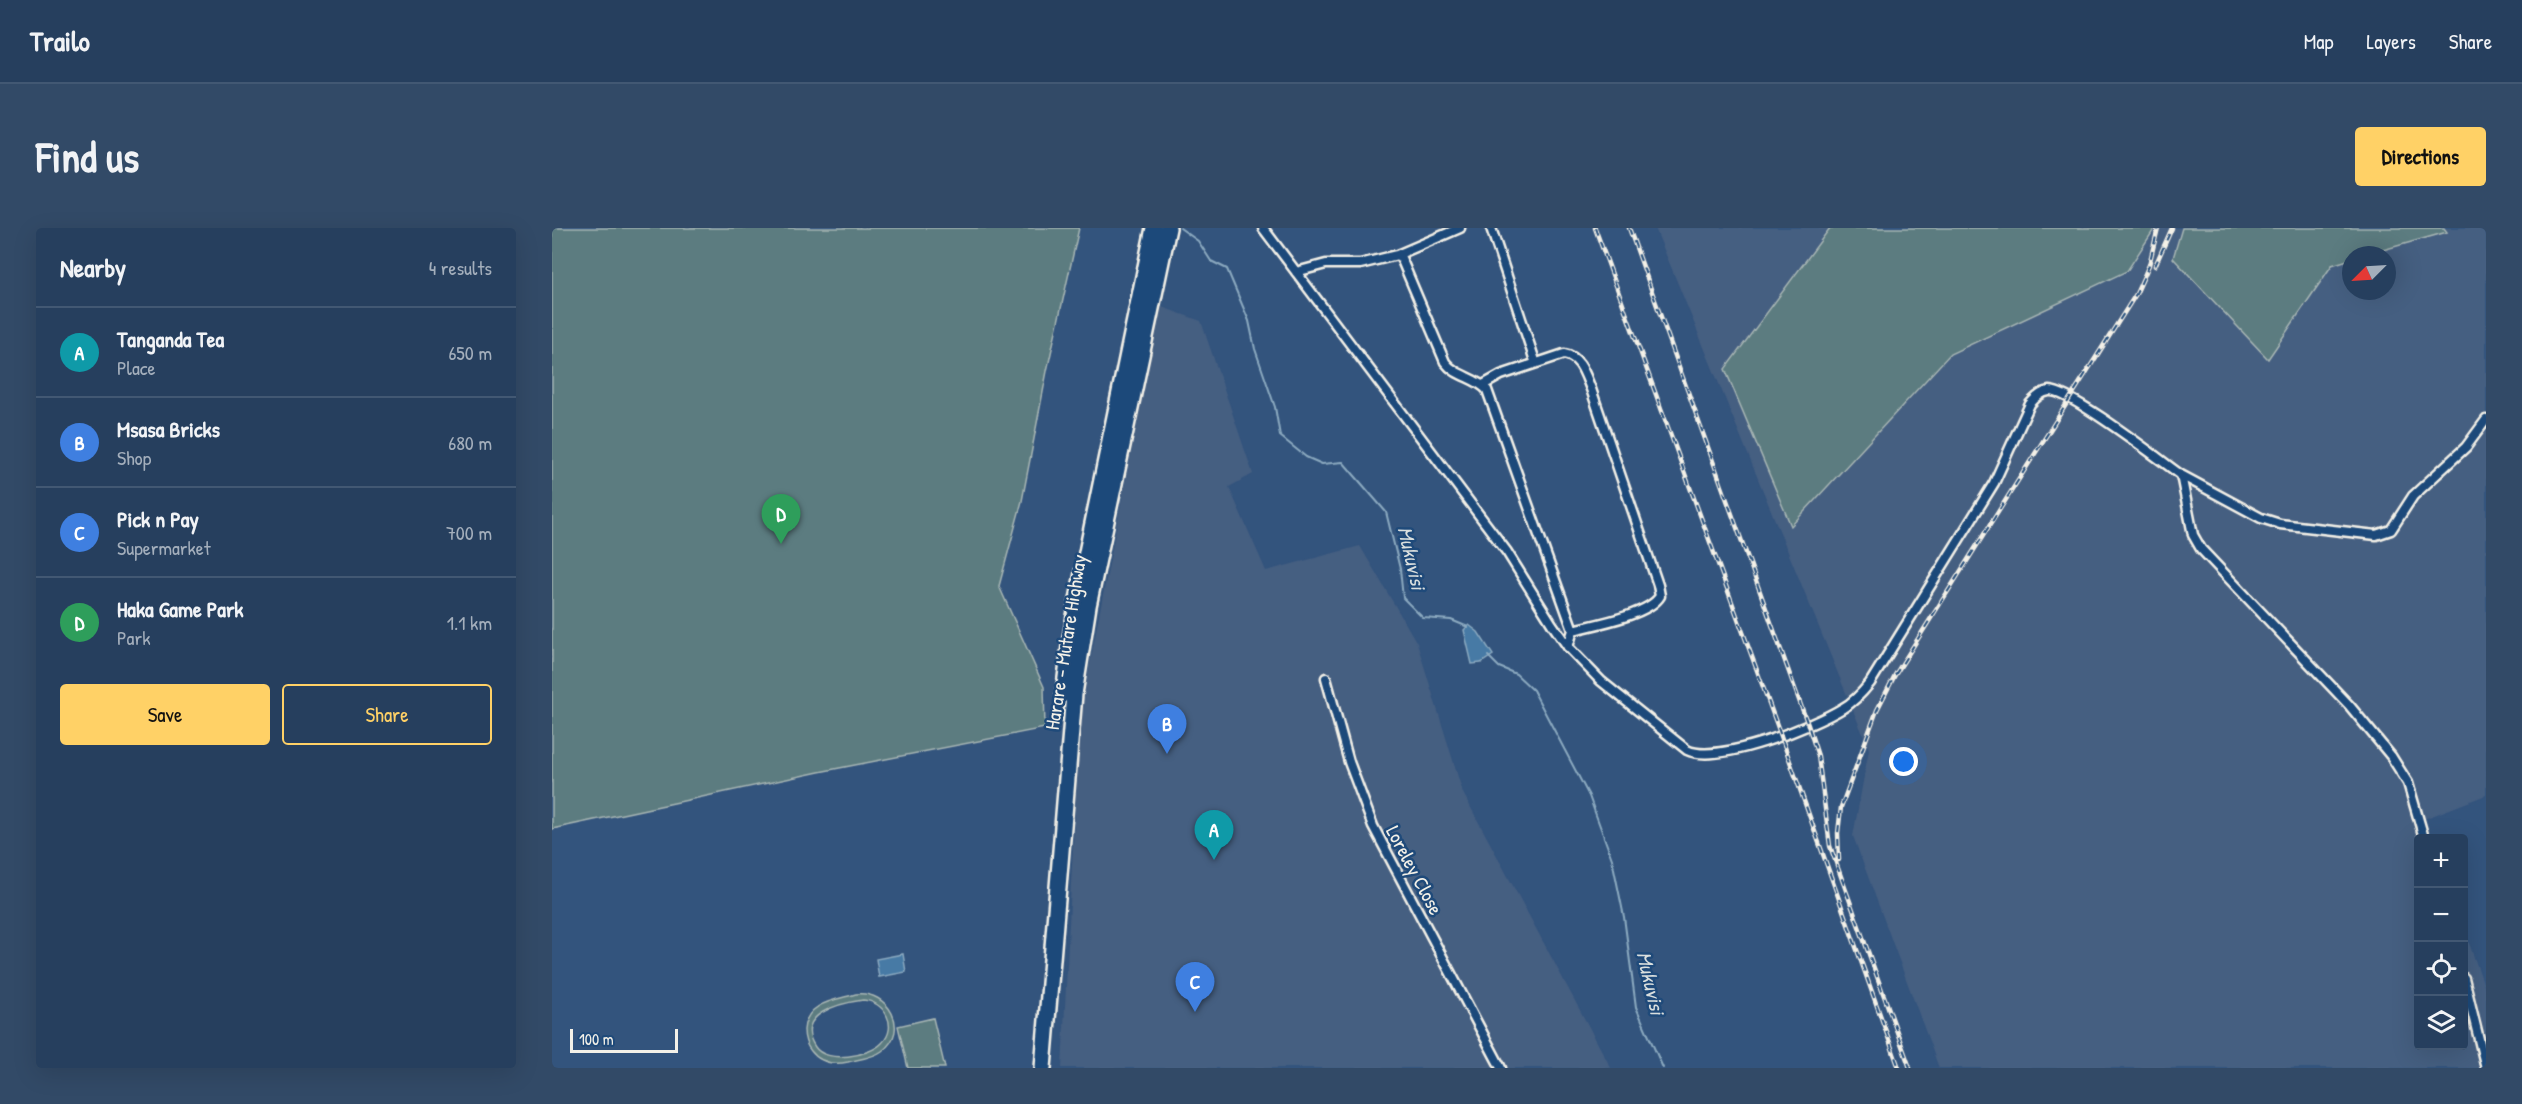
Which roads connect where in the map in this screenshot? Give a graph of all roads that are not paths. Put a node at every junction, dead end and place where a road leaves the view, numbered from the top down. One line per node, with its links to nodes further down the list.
1 (1154, 228): 17 (highway, Harare - Mutare Highway)
2 (1168, 228): 18 (highway, Harare - Mutare Highway)
3 (1263, 228): 7 (street)
4 (1460, 228): 6 (street)
5 (1491, 228): 8 (street)
6 (1397, 255): 7 (street); 9 (street)
7 (1296, 272): 13 (street)
8 (1535, 362): 9 (street); 12 (street)
9 (1483, 385): 12 (street)
10 (2486, 420): 11 (street)
11 (2181, 475): 13 (street); 15 (street)
12 (1573, 630): 13 (street)
13 (1568, 647)
14 (1326, 678): 19 (street, Loreley Close)
15 (2423, 834)
16 (2468, 996): 20 (street)
17 (1034, 1068)
18 (1043, 1068)
19 (1501, 1068)
20 (2486, 1068)

